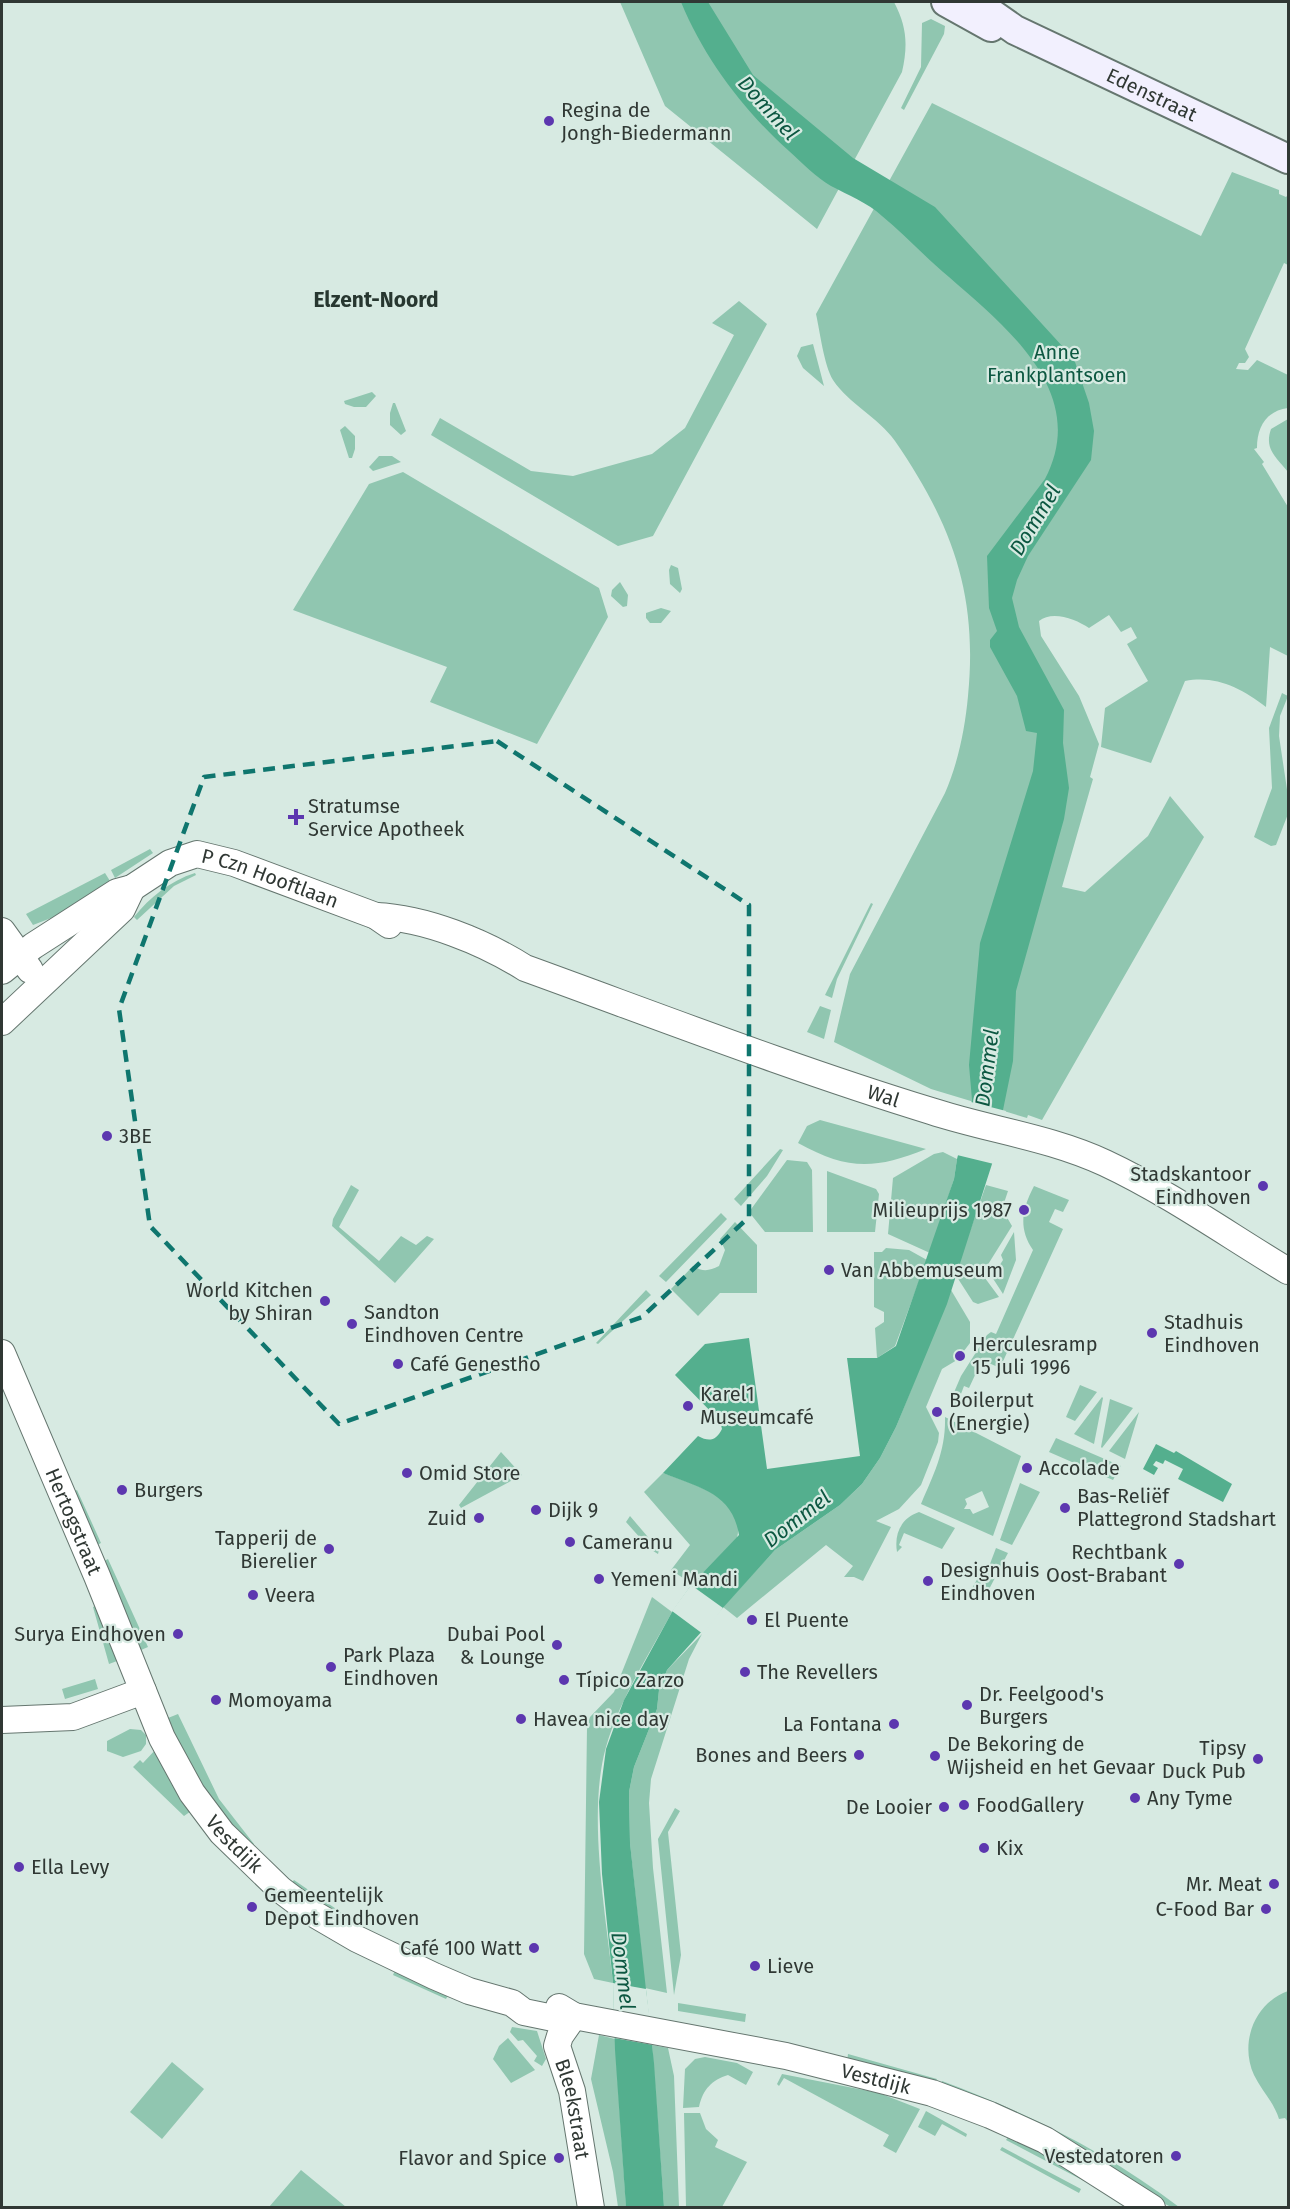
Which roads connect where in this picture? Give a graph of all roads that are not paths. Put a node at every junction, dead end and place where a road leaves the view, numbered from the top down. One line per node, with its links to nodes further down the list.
1 (946, 2): 3 (main road, Edenstraat)
2 (975, 2): 3 (main road, Edenstraat)
3 (1015, 30): 4 (main road, Edenstraat)
4 (1288, 159)
5 (132, 888): 7 (street, P Czn Hooftlaan); 9 (street, P Czn Hooftlaan); 12 (street, P Czn Hooftlaan)
6 (2, 931): 7 (street)
7 (11, 963): 9 (street)
8 (2, 985): 10 (street)
9 (40, 985): 10 (street, P Czn Hooftlaan)
10 (21, 1003): 11 (street)
11 (2, 1022)
12 (763, 1056): 13 (street, Wal)
13 (1288, 1271)
14 (2, 1353): 15 (street, Hertogstraat)
15 (140, 1684): 16 (street); 17 (street, Vestdijk)
16 (2, 1720)
17 (574, 2016): 18 (street, Bleekstraat); 19 (street, Vestdijk)
18 (591, 2208)
19 (1152, 2208)

